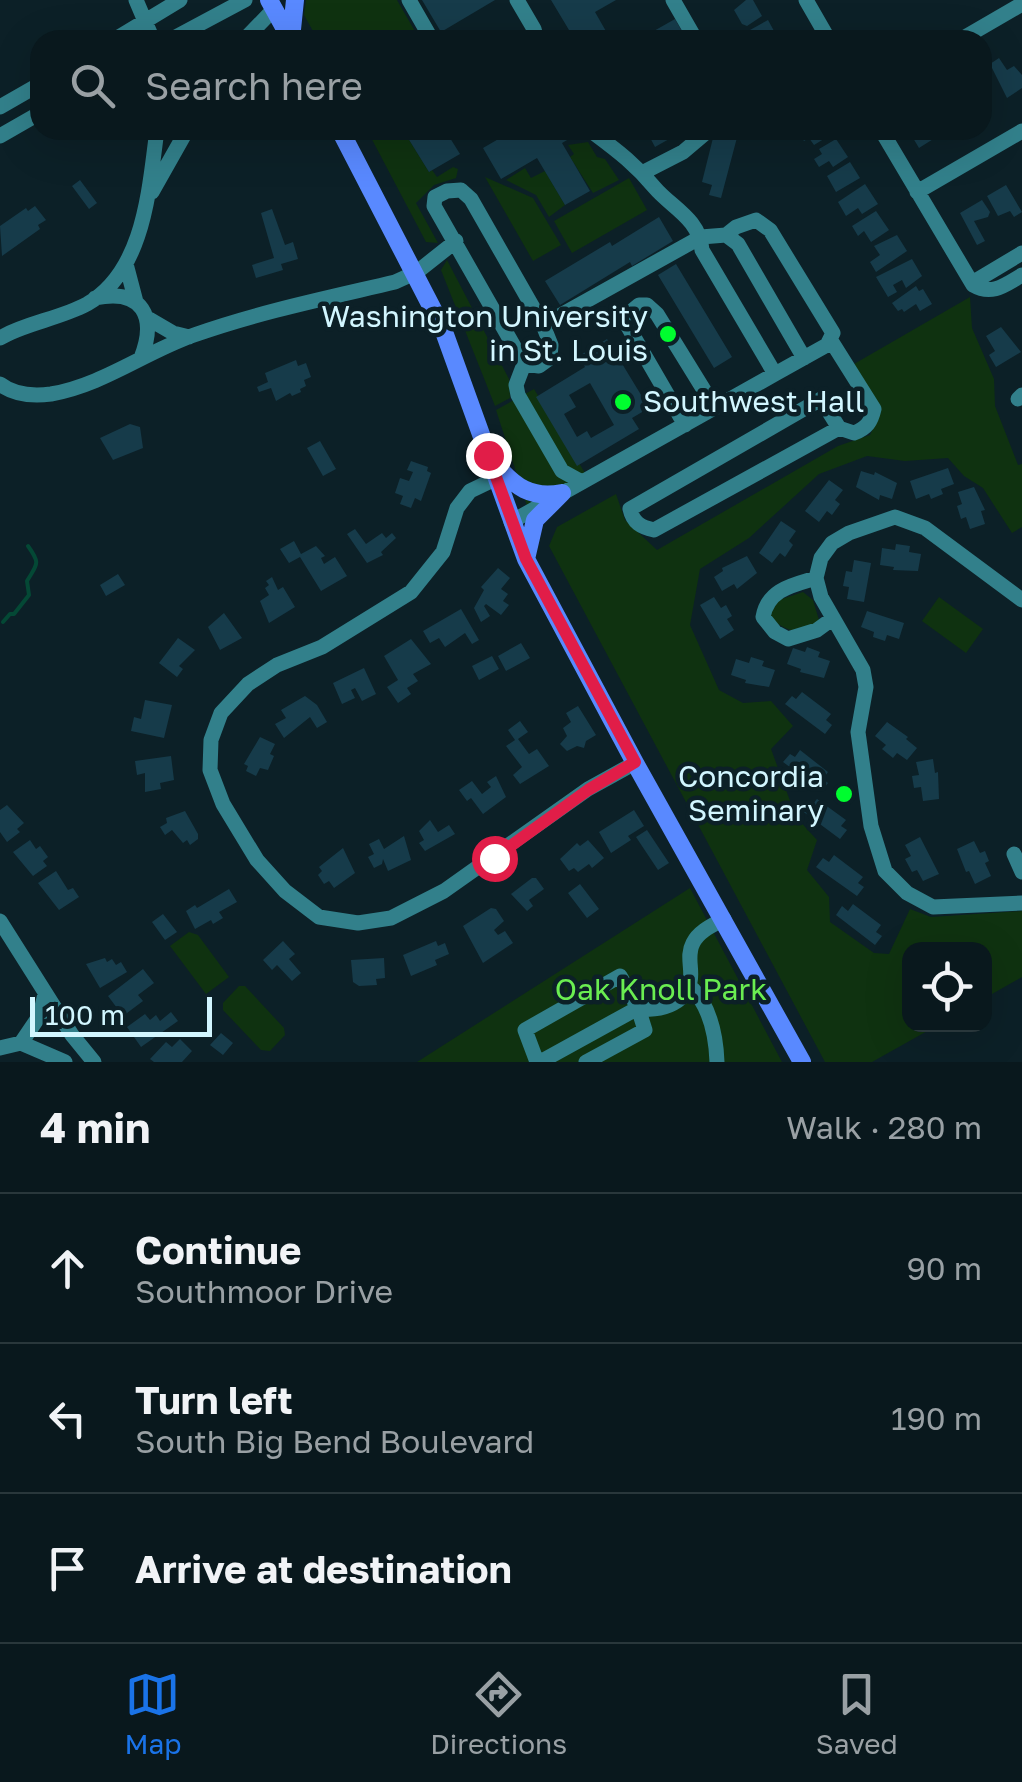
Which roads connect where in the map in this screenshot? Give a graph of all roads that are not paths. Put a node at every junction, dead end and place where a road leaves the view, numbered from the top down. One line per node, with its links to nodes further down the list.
1 (136, 0): 11 (street)
2 (180, 0): 11 (street)
3 (245, 0): 14 (street)
4 (295, 0): 17 (main road)
5 (409, 0): 18 (street)
6 (517, 0): 19 (street)
7 (673, 0): 20 (street)
8 (806, 0): 21 (street)
9 (1022, 4): 22 (street)
10 (272, 5): 15 (street); 16 (main road)
11 (145, 21): 12 (street); 13 (street)
12 (130, 30)
13 (149, 30)
14 (189, 30)
15 (252, 30)
16 (286, 30)
17 (292, 30)
18 (426, 30)
19 (534, 30)
20 (690, 30)
21 (823, 30)
22 (977, 30)
23 (30, 90): 24 (street)
24 (0, 107)
25 (30, 119): 27 (street)
26 (1022, 131): 35 (street)
27 (0, 136)
28 (156, 140): 36 (street)
29 (181, 140): 36 (street)
30 (345, 140): 42 (main road)
31 (603, 140): 34 (street)
32 (697, 140): 34 (street)
33 (887, 140): 35 (street)
34 (644, 172): 38 (street)
35 (916, 192): 44 (street)
36 (149, 198): 41 (street)
37 (726, 236): 38 (street); 51 (street); 53 (street)
38 (701, 237): 48 (street); 55 (street)
39 (456, 241): 42 (street); 48 (street); 54 (street)
40 (1022, 253): 44 (street)
41 (126, 264): 45 (street); 46 (street)
42 (417, 272): 49 (street); 60 (main road)
43 (1022, 274): 44 (street)
44 (972, 284)
45 (95, 298): 46 (street); 50 (street)
46 (136, 302): 47 (street)
47 (149, 319): 49 (street); 52 (street)
48 (543, 325): 54 (street)
49 (189, 337): 52 (street)
50 (0, 338)
51 (830, 339): 53 (street); 59 (street)
52 (141, 358): 56 (street)
53 (804, 358): 55 (street)
54 (524, 364): 62 (street)
55 (774, 374): 57 (street)
56 (0, 384)
57 (715, 408): 58 (street); 58 (street)
58 (685, 424): 62 (street)
59 (839, 428): 59 (street)
60 (488, 455): 61 (main road); 63 (main road)
61 (495, 479): 64 (main road); 69 (street)
62 (582, 482): 63 (street)
63 (562, 492): 64 (street); 65 (main road)
64 (511, 522): 65 (main road)
65 (526, 559): 69 (main road)
66 (816, 578): 67 (street); 68 (street); 68 (street)
67 (1022, 600)
68 (832, 619): 72 (street)
69 (635, 762): 73 (main road)
70 (1014, 854): 71 (street)
71 (1022, 872)
72 (1022, 903)
73 (724, 919): 75 (street); 85 (main road)
74 (0, 921): 76 (street)
75 (690, 985): 77 (street); 84 (street)
76 (45, 994): 78 (street); 81 (street)
77 (638, 1008): 82 (street); 82 (street); 83 (street)
78 (21, 1044): 79 (street); 80 (street)
79 (0, 1048)
80 (65, 1062)
81 (94, 1062)
82 (538, 1062)
83 (586, 1062)
84 (718, 1062)
85 (802, 1062)

